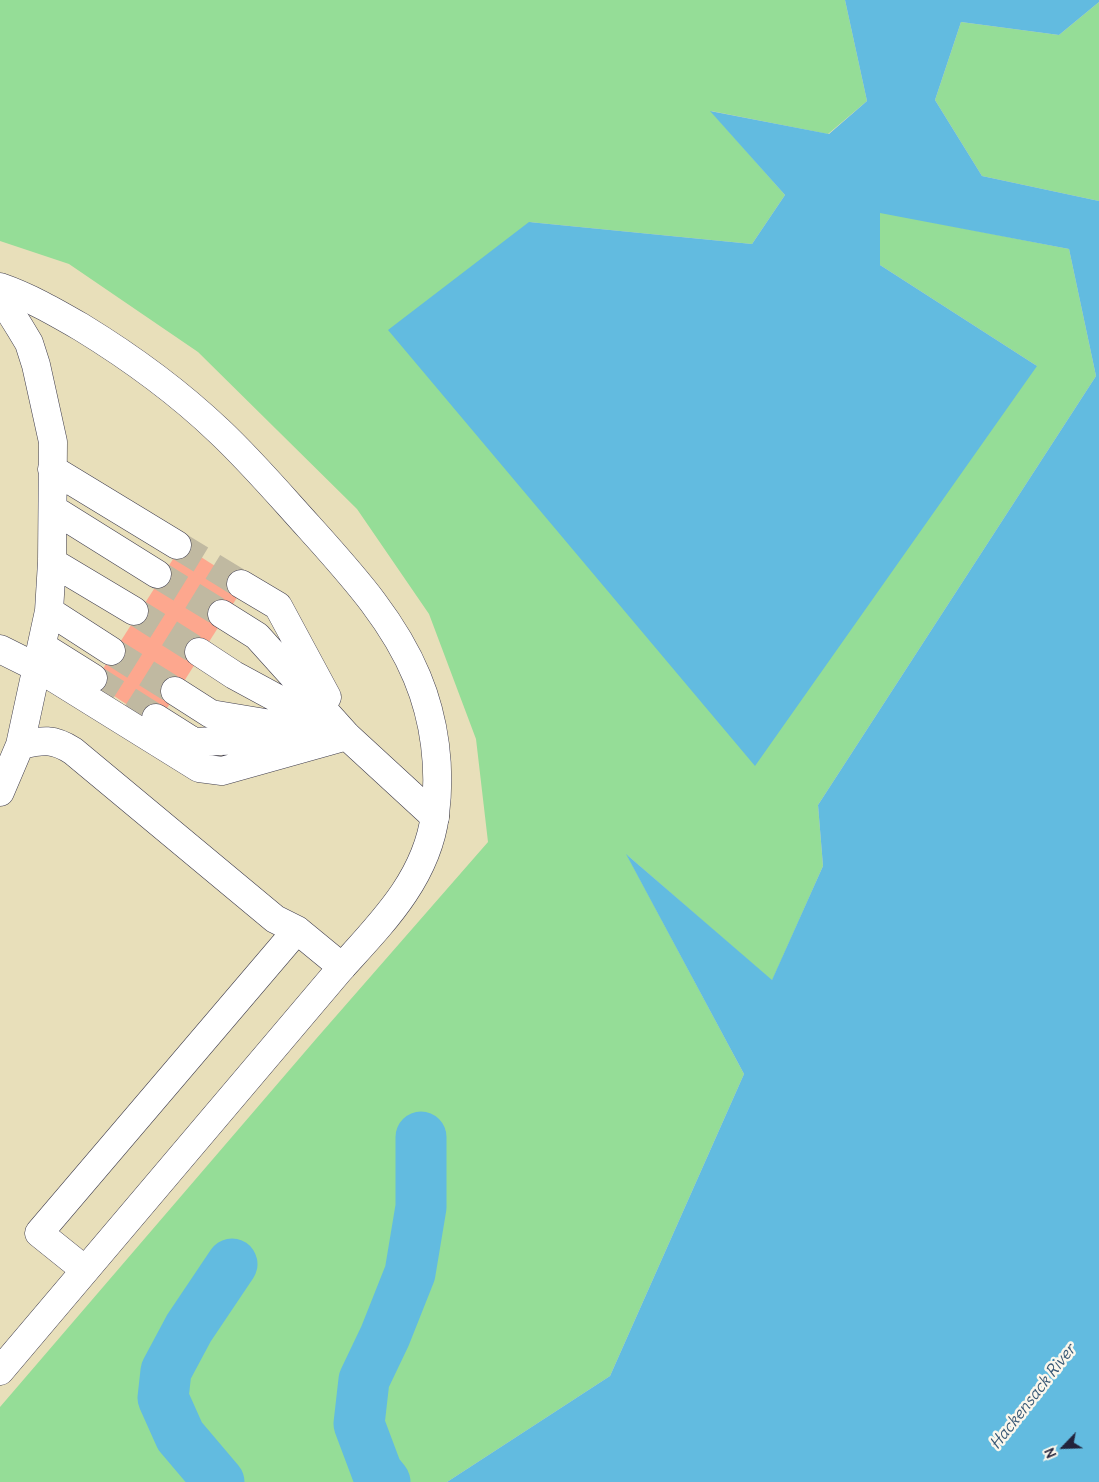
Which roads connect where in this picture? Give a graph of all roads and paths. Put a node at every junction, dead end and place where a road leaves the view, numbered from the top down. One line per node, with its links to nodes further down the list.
1 (0, 287): 22 (main road)
2 (0, 296): 3 (main road)
3 (52, 470): 4 (main road); 5 (main road)
4 (53, 509): 6 (main road); 7 (main road)
5 (177, 545)
6 (52, 562): 9 (main road); 10 (main road)
7 (158, 574)
8 (241, 584): 19 (main road)
9 (49, 611): 13 (main road); 15 (main road)
10 (134, 612)
11 (222, 614): 19 (main road)
12 (0, 649): 15 (main road)
13 (111, 651)
14 (200, 652): 19 (main road)
15 (40, 657): 16 (main road); 19 (main road); 20 (main road)
16 (93, 678)
17 (174, 691): 19 (main road)
18 (156, 718): 19 (main road)
19 (347, 736): 22 (main road)
20 (20, 745): 21 (main road); 23 (main road)
21 (0, 792)
22 (435, 817): 24 (main road)
23 (297, 930): 24 (main road); 25 (main road)
24 (342, 967): 25 (main road)
25 (85, 1270): 26 (main road)
26 (0, 1371)

